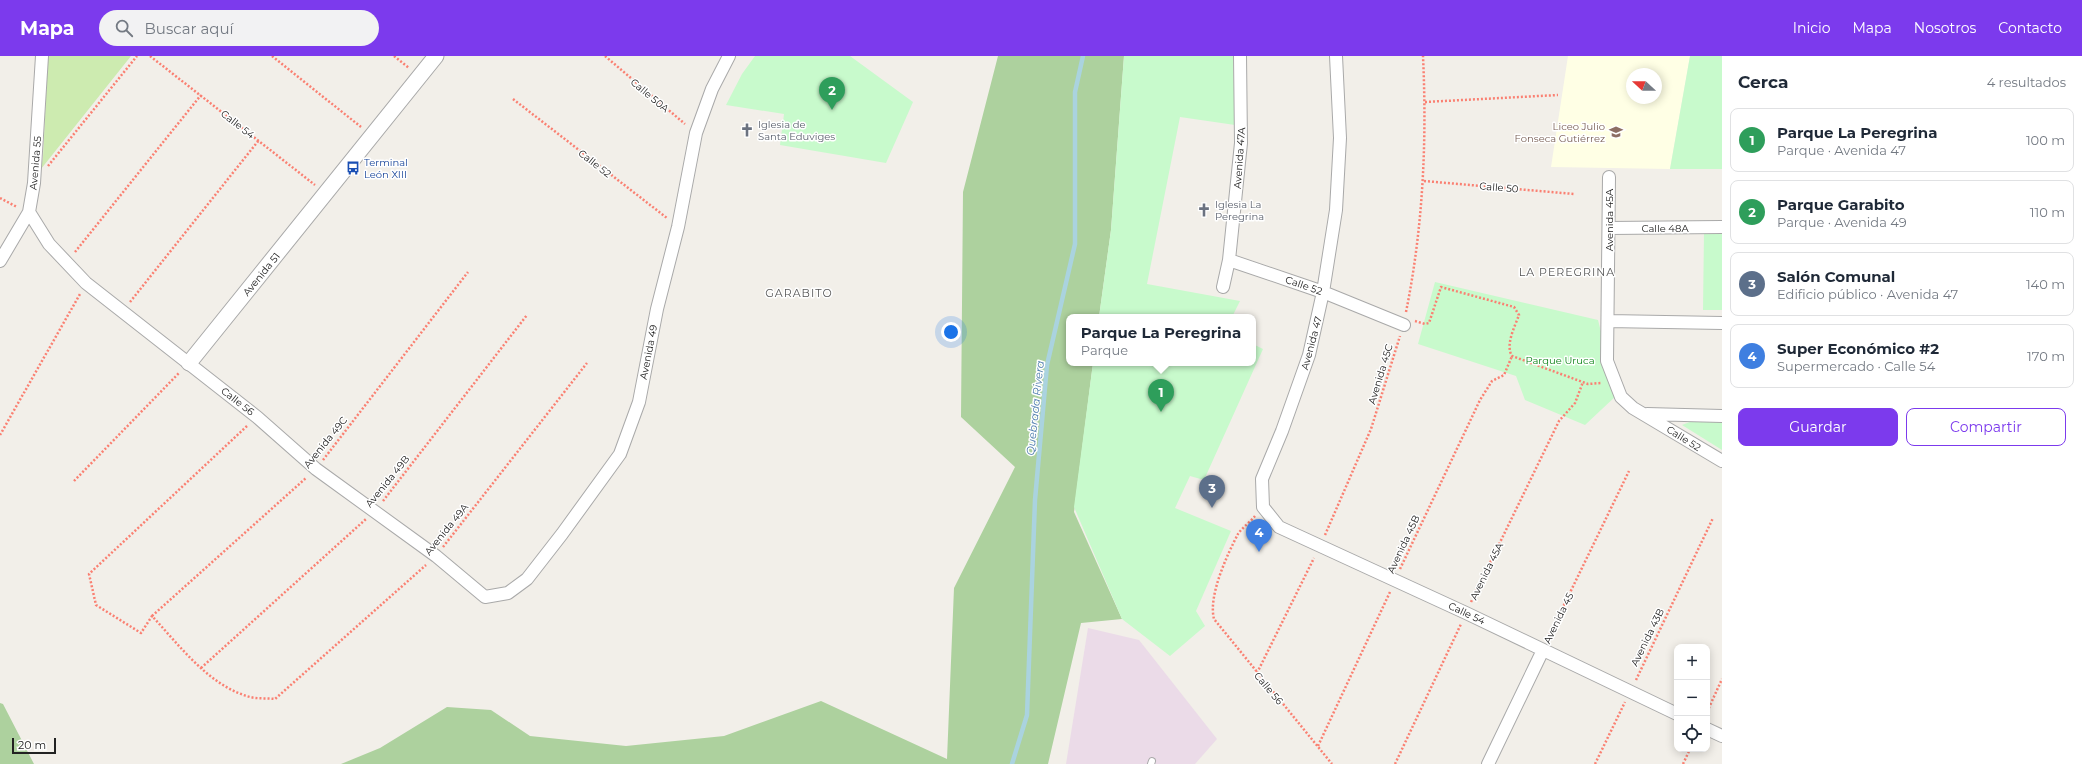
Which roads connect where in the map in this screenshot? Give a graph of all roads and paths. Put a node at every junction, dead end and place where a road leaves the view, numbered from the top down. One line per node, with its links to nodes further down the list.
1 (42, 56): 20 (street, Avenida 55)
2 (137, 56): 20 (path)
3 (150, 56): 11 (path, Calle 54)
4 (272, 56): 16 (path)
5 (436, 56): 16 (street, Avenida 51)
6 (605, 56): 15 (path, Calle 50A)
7 (729, 56): 15 (street, Avenida 49)
8 (1240, 56): 28 (street, Avenida 47A)
9 (1336, 56): 34 (street, Avenida 47)
10 (1423, 56): 14 (path, Avenida 45C)
11 (201, 95): 17 (path, Calle 54); 30 (path)
12 (1558, 95): 14 (path)
13 (512, 99): 25 (path, Calle 52)
14 (1425, 102): 19 (path, Avenida 45C)
15 (696, 133): 25 (street, Avenida 49)
16 (372, 136): 21 (street, Avenida 51)
17 (259, 140): 21 (path, Calle 54); 35 (path)
18 (1609, 177): 27 (street, Avenida 45A)
19 (1424, 181): 22 (path, Calle 50); 37 (path, Avenida 45C)
20 (34, 183): 24 (street, Avenida 55)
21 (326, 194): 41 (street, Avenida 51)
22 (1574, 194)
23 (0, 198): 24 (path)
24 (29, 212): 29 (street, Avenida 55); 30 (street, Calle 56)
25 (678, 227): 59 (street, Avenida 49)
26 (1722, 227): 27 (street, Calle 48A)
27 (1608, 228): 38 (street, Avenida 45A)
28 (1229, 260): 33 (street); 34 (street, Calle 52)
29 (0, 261)
30 (67, 262): 32 (street, Calle 56)
31 (468, 272): 50 (path, Avenida 49C)
32 (86, 283): 35 (street, Calle 56); 48 (path)
33 (1223, 287)
34 (1323, 292): 37 (street, Calle 52); 53 (street, Avenida 47)
35 (122, 312): 41 (street, Calle 56)
36 (527, 315): 54 (path, Avenida 49B)
37 (1404, 321): 40 (path); 56 (path, Avenida 45C)
38 (1608, 321): 39 (street); 43 (street, Avenida 45A)
39 (1722, 323)
40 (1512, 356): 44 (path); 58 (path, Avenida 45B)
41 (189, 363): 47 (street, Calle 56); 52 (path)
42 (587, 363): 57 (path, Avenida 49A)
43 (1613, 378): 44 (path); 45 (street, Avenida 45A)
44 (1583, 382): 60 (path, Avenida 45A)
45 (1646, 414): 46 (street); 49 (street, Calle 52)
46 (1722, 416)
47 (257, 417): 50 (street, Calle 56); 61 (path, Avenida 49C)
48 (0, 435)
49 (1722, 461)
50 (316, 469): 54 (street, Calle 56); 61 (path, Avenida 49C)
51 (1629, 471): 62 (path, Avenida 45)
52 (74, 480)
53 (1263, 507): 56 (street, Calle 54); 64 (path, Calle 56)
54 (375, 511): 57 (street, Calle 56); 63 (path, Avenida 49B)
55 (1713, 518): 66 (path, Avenida 43B)
56 (1320, 546): 58 (street, Calle 54); 64 (path, Avenida 45C)
57 (436, 556): 59 (street, Calle 56); 63 (path, Avenida 49A)
58 (1395, 580): 60 (street, Calle 54); 71 (path, Avenida 45B)
59 (485, 597)
60 (1466, 612): 62 (street, Calle 54); 74 (path, Avenida 45A)
61 (152, 616): 63 (path)
62 (1543, 650): 66 (street, Calle 54); 75 (street, Avenida 45)
63 (201, 668)
64 (1257, 673): 71 (path, Calle 56)
65 (1722, 679): 67 (path)
66 (1630, 692): 68 (street, Calle 54); 76 (path, Avenida 43B)
67 (1710, 705)
68 (1674, 713)
69 (1710, 730): 70 (street)
70 (1722, 736)
71 (1318, 746): 73 (path, Calle 56)
72 (1689, 752): 77 (path)
73 (1332, 764)
74 (1395, 764)
75 (1488, 764)
76 (1595, 764)
77 (1683, 764)

